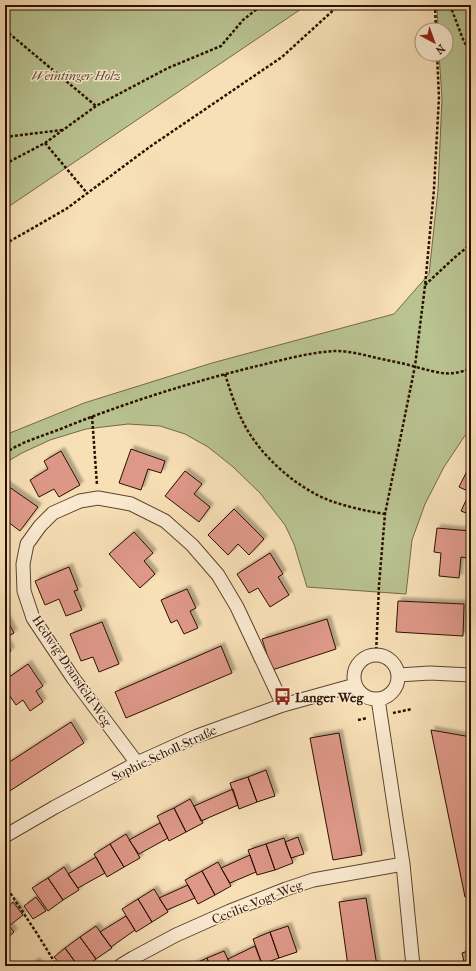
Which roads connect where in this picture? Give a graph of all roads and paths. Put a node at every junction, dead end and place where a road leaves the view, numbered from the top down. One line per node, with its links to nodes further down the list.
1 (262, 5): 9 (path)
2 (339, 5): 14 (path)
3 (435, 5): 5 (path)
4 (450, 5): 7 (path)
5 (436, 22)
6 (5, 30): 9 (path)
7 (471, 52)
8 (437, 62): 17 (path)
9 (96, 106): 10 (path)
10 (63, 130): 11 (path); 12 (path)
11 (5, 137)
12 (45, 143): 13 (path); 14 (path)
13 (5, 164)
14 (87, 193): 15 (path)
15 (5, 244)
16 (471, 244): 17 (path)
17 (425, 286): 18 (path)
18 (415, 366): 19 (path); 20 (path); 24 (path)
19 (471, 368)
20 (225, 374): 21 (path); 24 (path)
21 (92, 416): 22 (path); 23 (path)
22 (5, 453)
23 (98, 498): 30 (street, Hedwig-Dransfeld-Weg); 31 (street, Hedwig-Dransfeld-Weg)
24 (385, 514): 25 (path)
25 (376, 655): 26 (street); 28 (street)
26 (398, 675): 27 (street); 29 (street)
27 (471, 675)
28 (355, 685): 29 (street); 30 (street, Sophie-Scholl-Straße)
29 (378, 699): 33 (street)
30 (283, 705): 31 (street, Sophie-Scholl-Straße)
31 (137, 763): 32 (street, Sophie-Scholl-Straße)
32 (5, 836)
33 (403, 864): 36 (street, Cecilie-Vogt-Weg); 37 (street)
34 (5, 885): 35 (path)
35 (57, 966)
36 (120, 966)
37 (413, 966)

